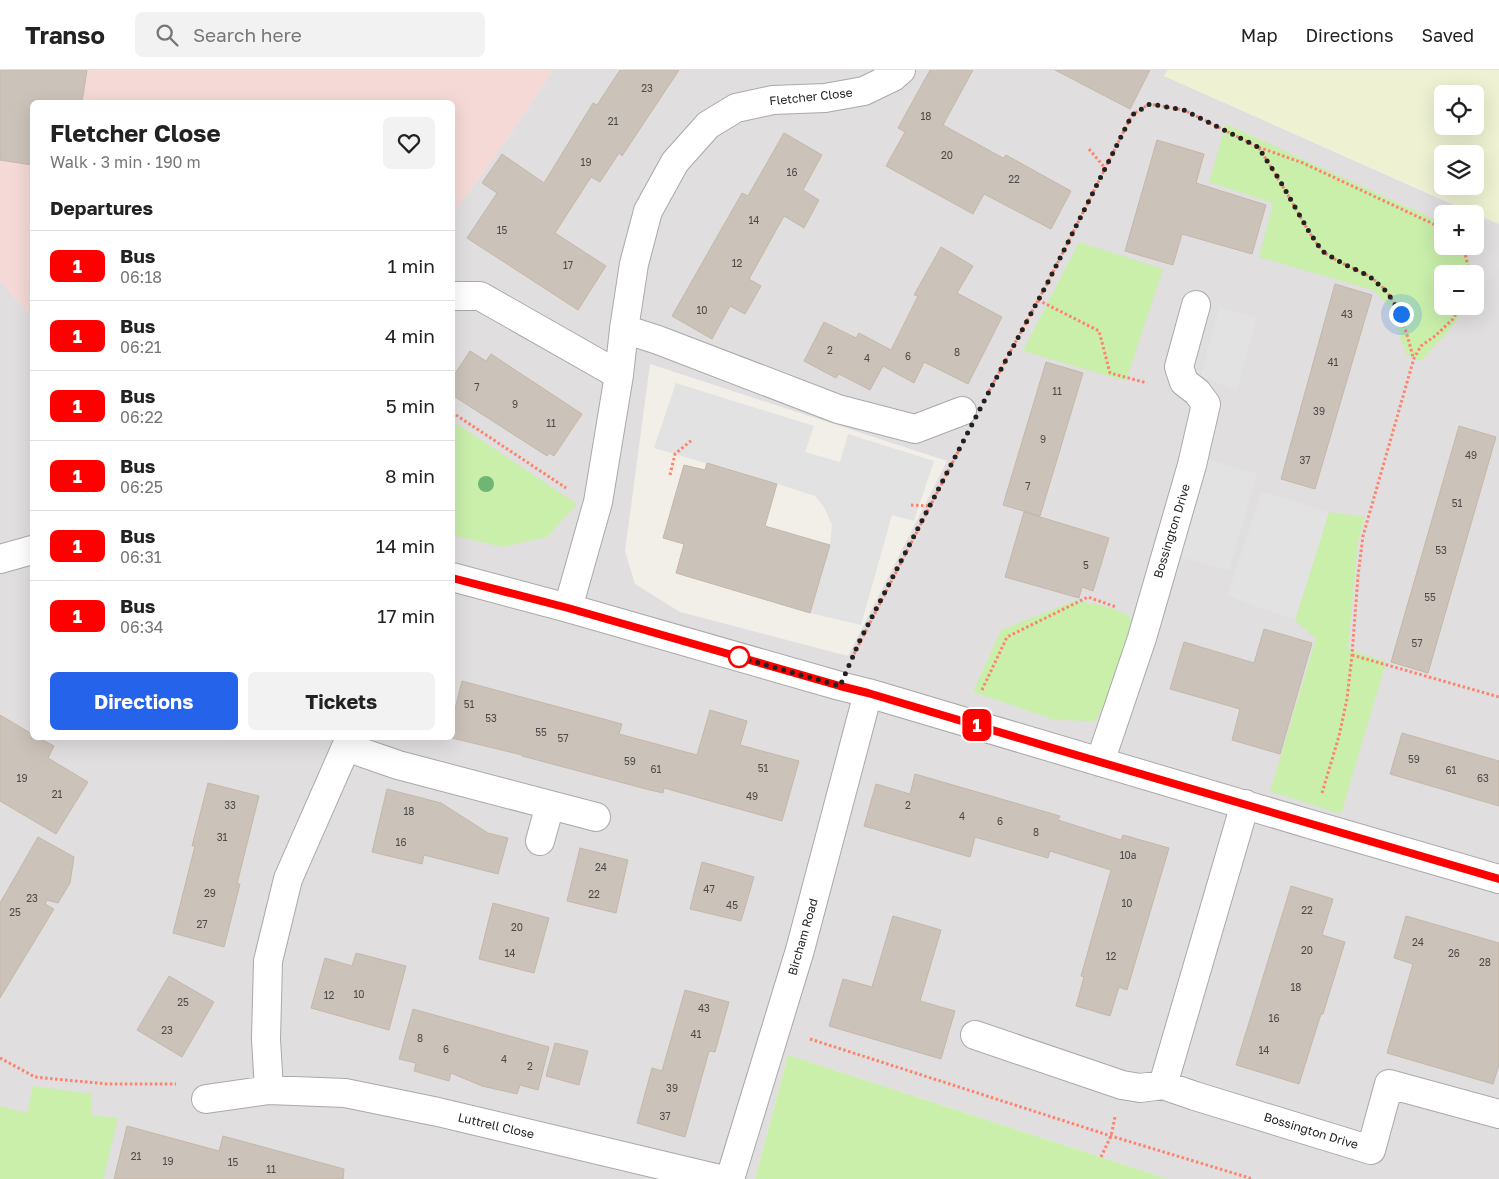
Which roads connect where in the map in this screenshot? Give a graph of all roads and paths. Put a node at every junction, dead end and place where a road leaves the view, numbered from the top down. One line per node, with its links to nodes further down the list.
1 (900, 70): 10 (street, Fletcher Close)
2 (1258, 147): 4 (path); 5 (path); 11 (path)
3 (1089, 149): 4 (path)
4 (1105, 168): 7 (path)
5 (1434, 224)
6 (455, 296): 13 (street)
7 (1038, 300): 12 (path); 14 (path)
8 (1196, 305): 27 (street, Bossington Drive)
9 (1455, 315): 11 (path)
10 (624, 329): 13 (street, Fletcher Close); 15 (street)
11 (1414, 358): 28 (path)
12 (1110, 373)
13 (619, 375): 20 (street, Fletcher Close)
14 (988, 393)
15 (962, 411)
16 (455, 414): 20 (path)
17 (693, 439): 19 (path)
18 (960, 448): 22 (path)
19 (670, 475)
20 (598, 502): 26 (street, Fletcher Close)
21 (911, 505): 22 (path)
22 (930, 506): 29 (path)
23 (30, 551): 24 (street)
24 (0, 559)
25 (455, 579): 26 (street)
26 (568, 608): 29 (street)
27 (1147, 617): 32 (path); 34 (street, Bossington Drive)
28 (1352, 655): 31 (path); 38 (path)
29 (840, 686): 30 (street)
30 (868, 693): 32 (street); 41 (street, Bircham Road)
31 (1499, 697)
32 (967, 723): 34 (street)
33 (339, 742): 36 (street); 46 (street)
34 (1100, 762): 35 (street)
35 (1245, 804): 38 (street); 45 (street)
36 (550, 806): 37 (street); 39 (street)
37 (596, 817)
38 (1313, 825): 40 (street)
39 (540, 841)
40 (1499, 879)
41 (776, 1028): 49 (path); 52 (street, Bircham Road)
42 (975, 1035): 44 (street, Bossington Drive)
43 (0, 1058): 47 (path)
44 (1122, 1085): 45 (street, Bossington Drive); 49 (path)
45 (1163, 1085): 48 (street, Bossington Drive)
46 (269, 1090): 47 (street, Luttrell Close); 51 (street, Luttrell Close)
47 (206, 1099)
48 (1499, 1114)
49 (1111, 1136): 50 (path); 53 (path)
50 (1101, 1157)
51 (720, 1179)
52 (730, 1179)
53 (1252, 1179)

